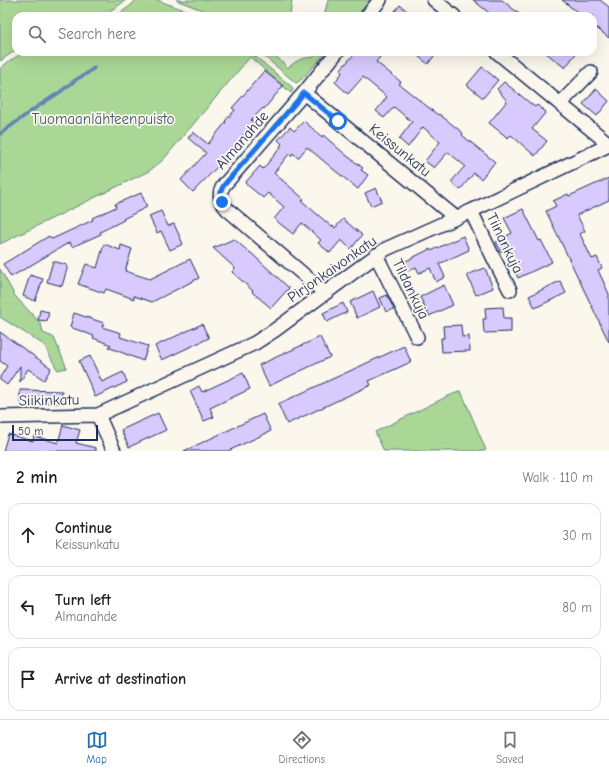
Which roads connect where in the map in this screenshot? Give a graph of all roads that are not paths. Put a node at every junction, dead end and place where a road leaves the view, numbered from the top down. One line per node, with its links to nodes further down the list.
1 (380, 0): 3 (street)
2 (434, 0): 4 (street)
3 (370, 12)
4 (449, 12)
5 (334, 56): 8 (street, Almanahde)
6 (502, 56): 9 (street)
7 (591, 72): 9 (street)
8 (304, 93): 12 (street, Keissunkatu); 15 (street, Almanahde)
9 (560, 104): 10 (street)
10 (609, 144): 11 (street, Pirjonkaivonkatu)
11 (471, 211): 12 (street, Pirjonkaivonkatu); 14 (street, Tiinankuja)
12 (456, 218): 13 (street, Pirjonkaivonkatu)
13 (376, 255): 15 (street, Pirjonkaivonkatu); 16 (street, Tildankuja)
14 (510, 290)
15 (325, 293): 17 (street, Pirjonkaivonkatu)
16 (417, 337)
17 (98, 415): 18 (street, Siikinkatu); 19 (street)
18 (0, 417)
19 (114, 451)

